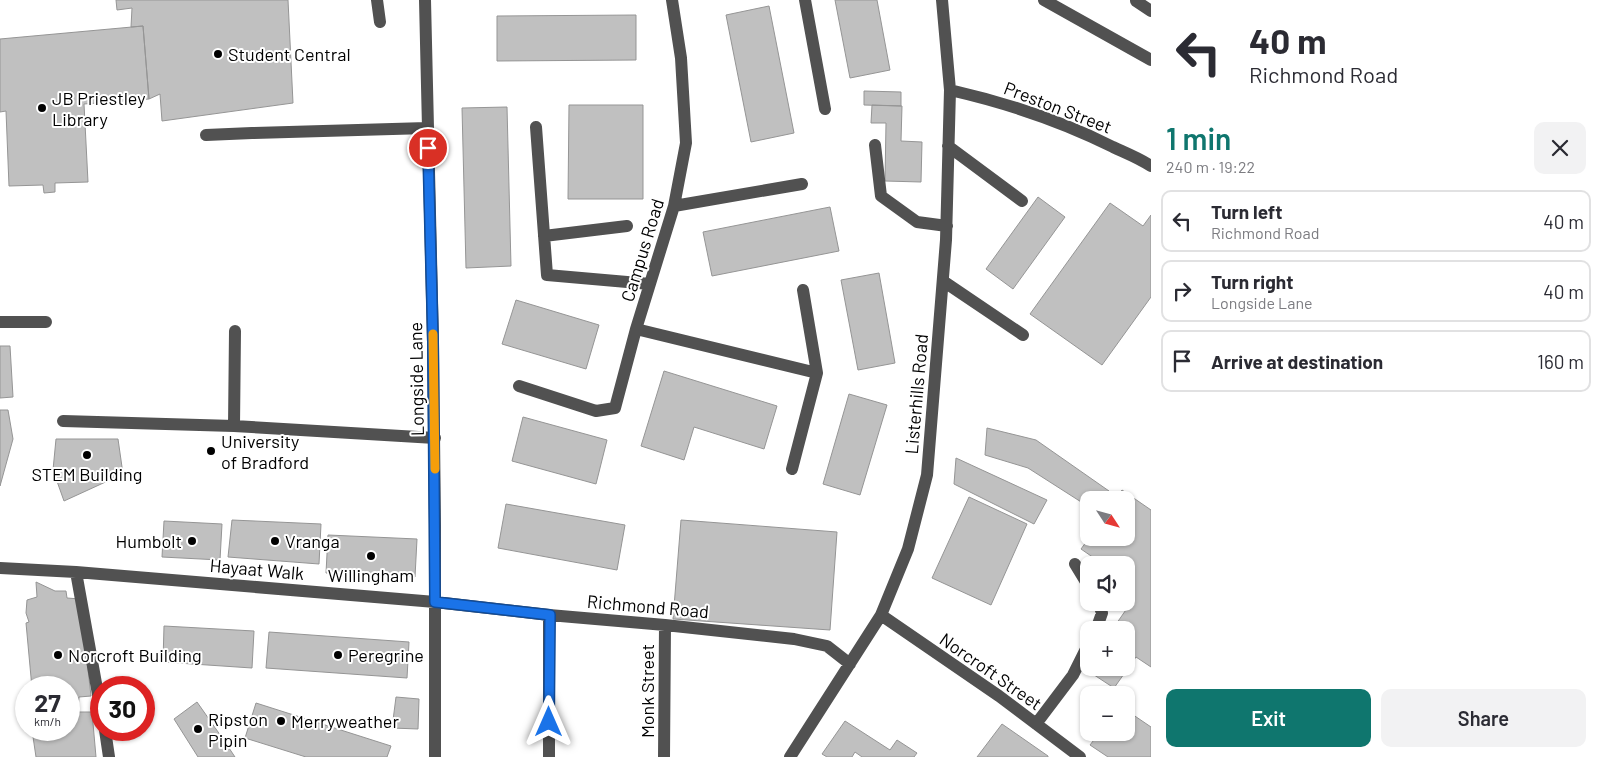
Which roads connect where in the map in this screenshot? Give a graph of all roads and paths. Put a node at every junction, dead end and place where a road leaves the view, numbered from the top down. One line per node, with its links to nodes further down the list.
1 (377, 0): 9 (street)
2 (425, 0): 14 (street, Longside Lane)
3 (672, 0): 21 (street, Campus Road)
4 (805, 0): 12 (street)
5 (942, 0): 11 (street, Listerhills Road)
6 (1044, 0): 10 (street)
7 (1137, 0): 8 (street)
8 (1151, 11)
9 (380, 22)
10 (1151, 60)
11 (950, 90): 17 (street, Listerhills Road); 18 (street, Preston Street)
12 (825, 110)
13 (536, 127): 24 (street)
14 (427, 128): 15 (street); 37 (street, Longside Lane)
15 (206, 136)
16 (875, 145): 23 (street)
17 (948, 146): 20 (street); 23 (street, Listerhills Road)
18 (1151, 166)
19 (802, 184): 21 (street)
20 (1022, 201)
21 (674, 206): 26 (street, Campus Road)
22 (627, 226): 24 (street)
23 (947, 226): 25 (street, Listerhills Road)
24 (544, 236): 26 (street)
25 (943, 281): 32 (street); 44 (street, Listerhills Road)
26 (650, 284): 30 (street, Campus Road)
27 (804, 290): 33 (street)
28 (0, 322): 29 (street)
29 (46, 322)
30 (636, 329): 33 (street); 34 (street, Campus Road)
31 (235, 331): 36 (street)
32 (1024, 335)
33 (818, 373): 38 (street)
34 (519, 386)
35 (63, 422): 36 (street)
36 (234, 426): 37 (street)
37 (434, 438): 43 (street, Longside Lane)
38 (792, 469)
39 (1075, 564): 42 (street)
40 (0, 568): 41 (street)
41 (76, 572): 43 (street, Hayaat Walk); 49 (street)
42 (1080, 572)
43 (435, 602): 45 (street, Richmond Road); 53 (street, Longside Lane)
44 (881, 614): 48 (street, Listerhills Road); 50 (street, Norcroft Street)
45 (550, 615): 46 (street, Richmond Road); 54 (street)
46 (665, 625): 48 (street, Richmond Road); 55 (street, Monk Street)
47 (1080, 661): 50 (street)
48 (850, 664): 56 (street, Listerhills Road)
49 (95, 676)
50 (1036, 724): 57 (street, Norcroft Street)
51 (107, 741): 52 (street)
52 (109, 757)
53 (435, 757)
54 (549, 757)
55 (664, 757)
56 (790, 757)
57 (1080, 757)

